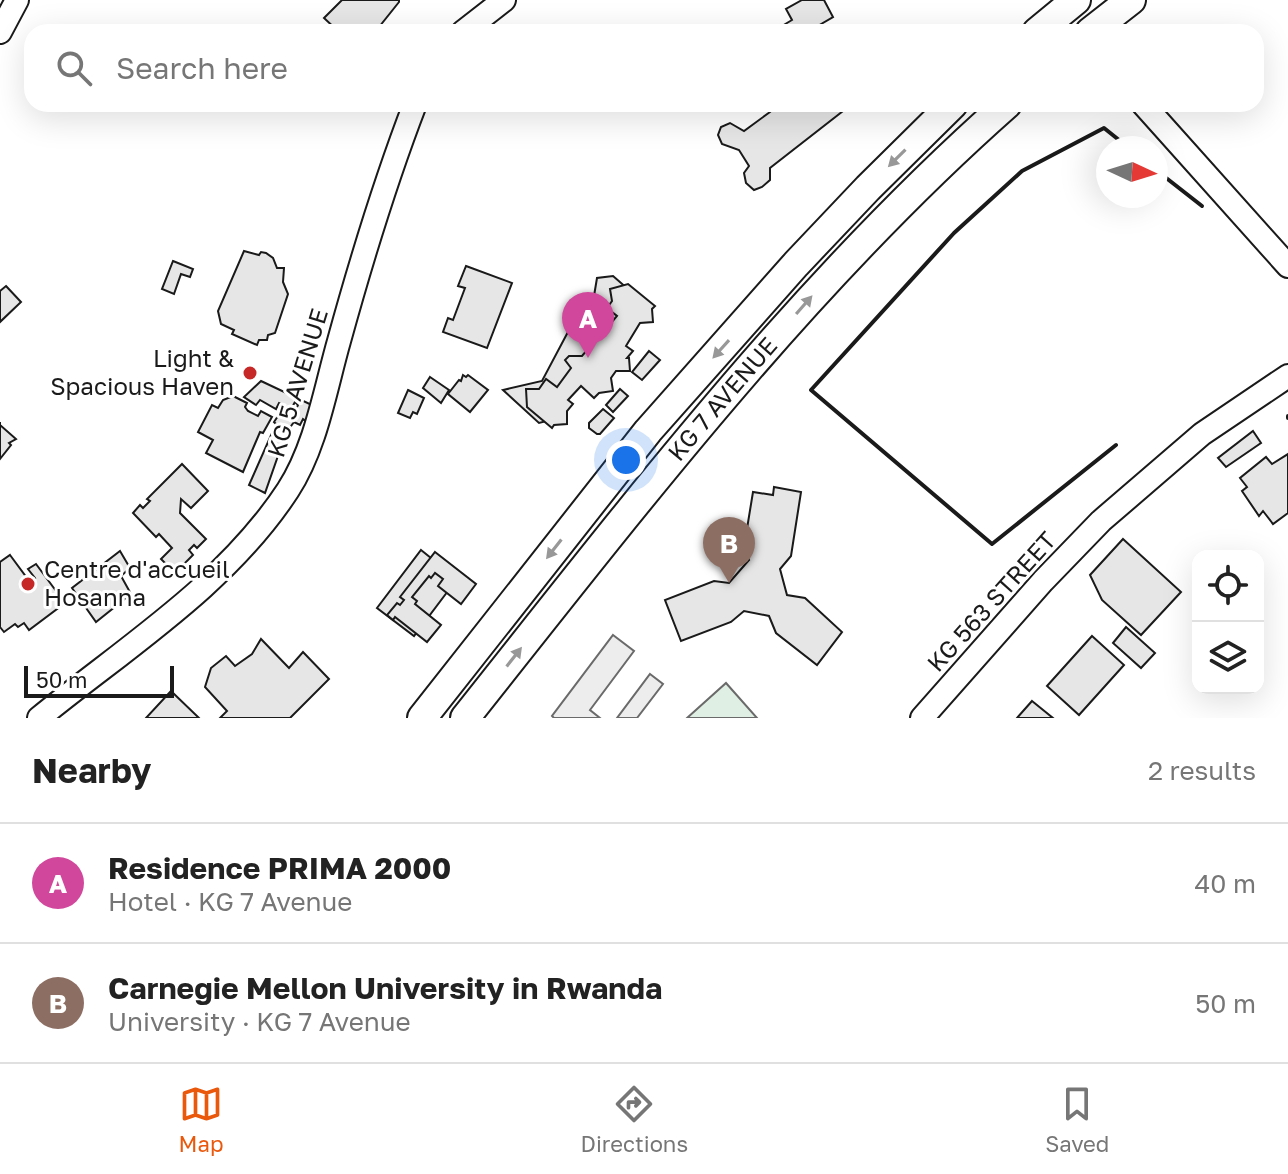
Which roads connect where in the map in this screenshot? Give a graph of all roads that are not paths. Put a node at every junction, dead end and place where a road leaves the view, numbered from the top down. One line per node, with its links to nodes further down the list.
1 (17, 0): 9 (street)
2 (504, 0): 5 (street)
3 (1076, 0): 6 (main road); 7 (street)
4 (1131, 0): 8 (main road)
5 (473, 24)
6 (1047, 24)
7 (1085, 24)
8 (1099, 24)
9 (0, 32)
10 (412, 112): 16 (street, KG 5 AVENUE)
11 (945, 112): 17 (main road, KG 7 AVENUE, one-way to 17)
12 (998, 112): 18 (main road, KG 7 AVENUE, one-way to 12)
13 (1150, 112): 14 (street)
14 (1288, 266)
15 (1288, 376): 19 (street, KG 563 STREET)
16 (39, 718)
17 (422, 718)
18 (465, 718)
19 (922, 718)

